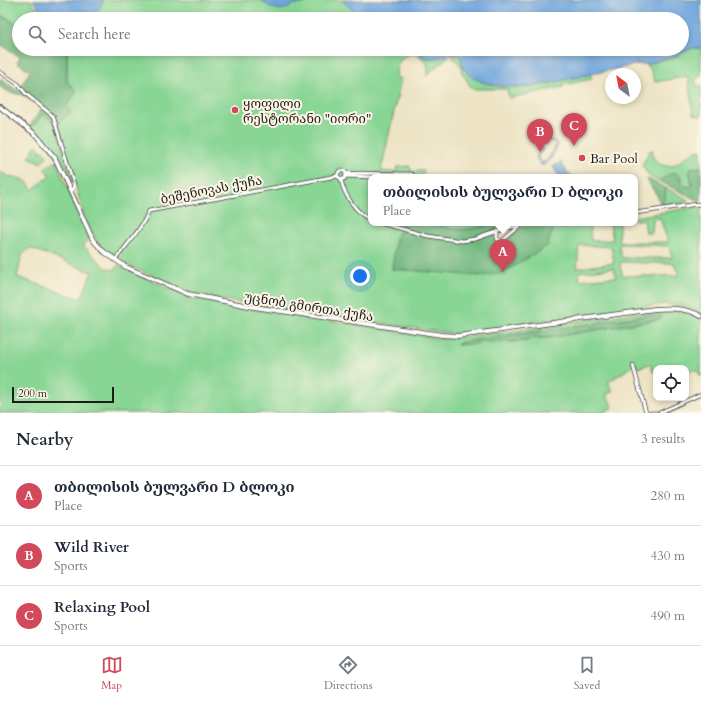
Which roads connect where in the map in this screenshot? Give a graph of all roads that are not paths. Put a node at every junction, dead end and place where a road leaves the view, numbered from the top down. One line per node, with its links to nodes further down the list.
1 (0, 72): 10 (street)
2 (0, 107): 10 (main road, უცნობ გმირთა ქუჩა)
3 (346, 174): 5 (street); 7 (street); 8 (street); 9 (street)
4 (368, 174): 6 (street)
5 (368, 174)
6 (410, 174)
7 (337, 176): 9 (street); 18 (street, ბეშენოვას ქუჩა)
8 (368, 178)
9 (341, 180): 13 (street)
10 (70, 190): 18 (main road, უცნობ გმირთა ქუჩა)
11 (700, 205): 12 (street)
12 (638, 213)
13 (368, 218)
14 (391, 226): 17 (street)
15 (516, 226): 17 (street)
16 (519, 226): 17 (street)
17 (497, 231)
18 (115, 260): 19 (main road, უცნობ გმირთა ქუჩა)
19 (701, 316)
20 (633, 365): 22 (street)
21 (701, 394): 25 (street)
22 (646, 413)
23 (651, 413): 24 (street)
24 (656, 413)
25 (659, 413)

